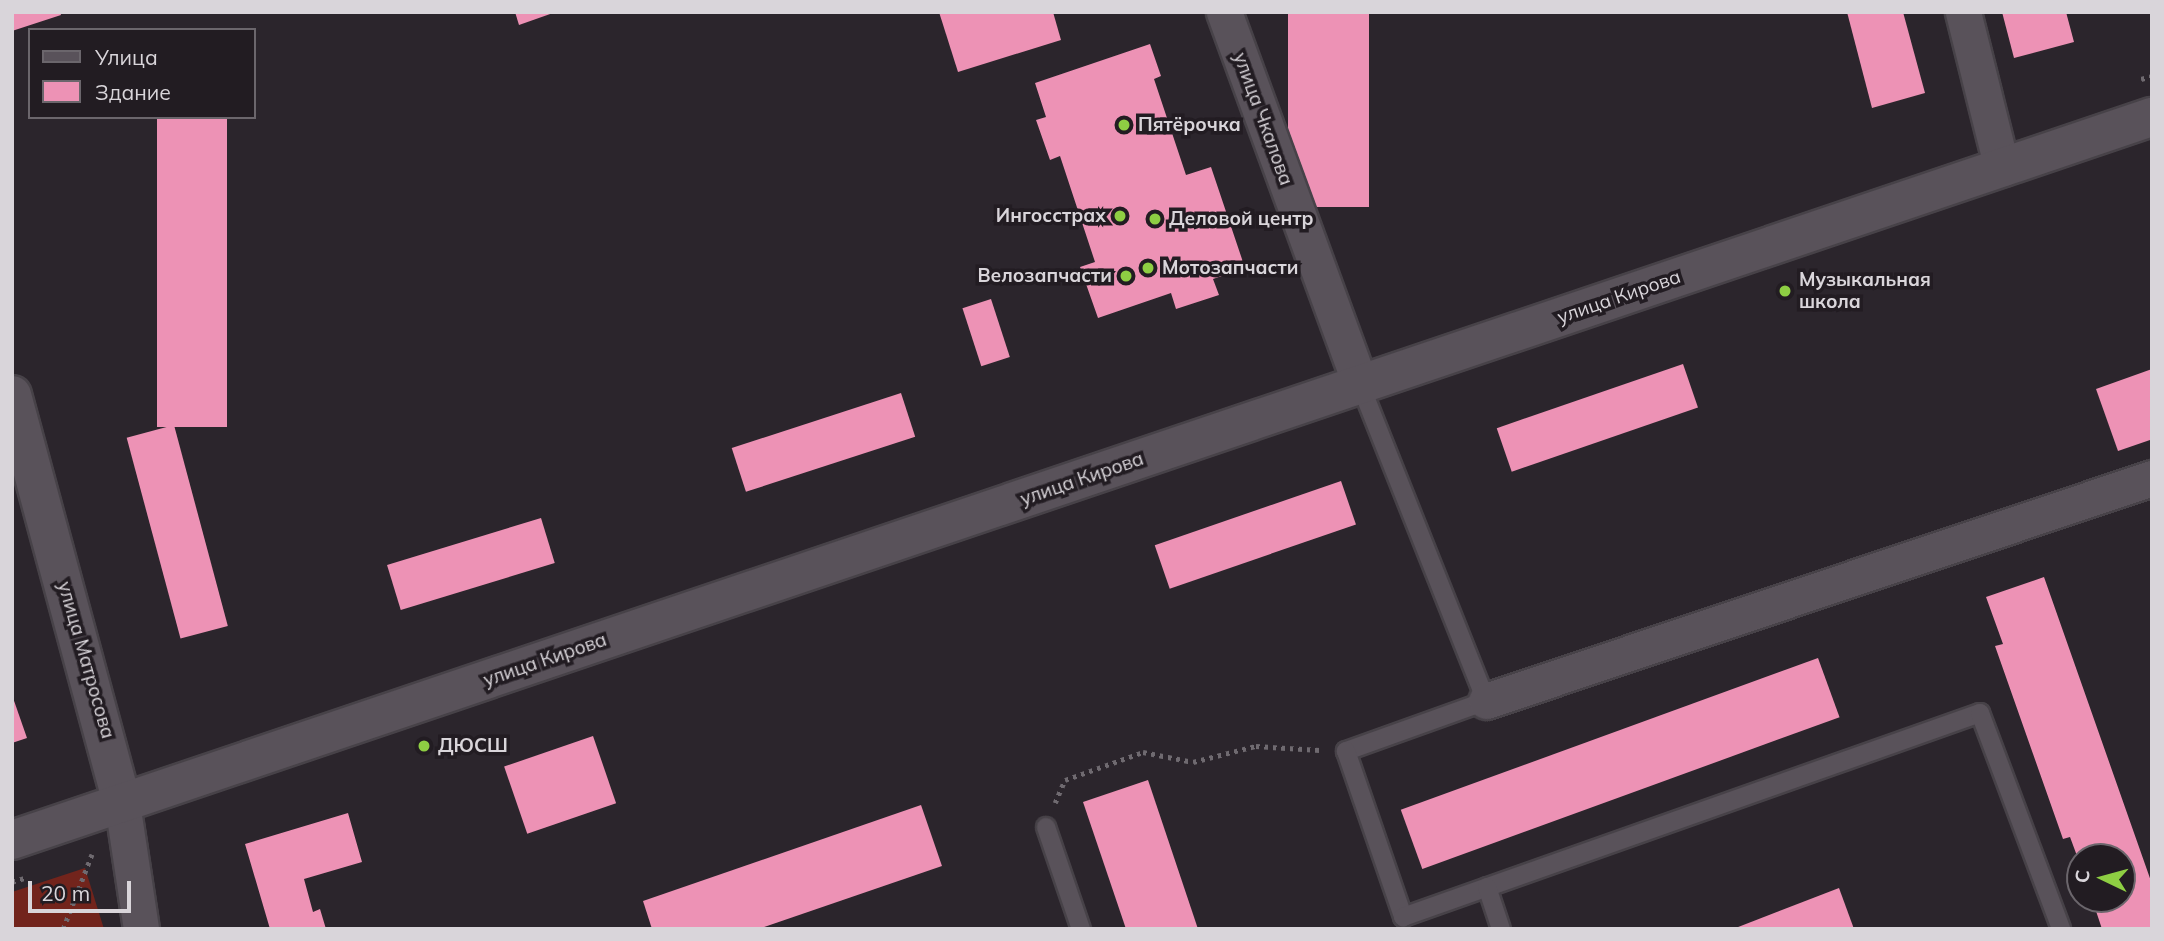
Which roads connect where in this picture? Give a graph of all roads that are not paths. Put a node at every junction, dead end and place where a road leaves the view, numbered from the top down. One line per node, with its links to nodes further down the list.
1 (1224, 12): 5 (street, улица Чкалова)
2 (1963, 12): 4 (street)
3 (2152, 117): 4 (street, улица Кирова)
4 (2002, 168): 5 (street, улица Кирова)
5 (1360, 384): 8 (lane); 9 (street, улица Кирова)
6 (12, 395): 9 (street, улица Матросова)
7 (2152, 478): 8 (street)
8 (1486, 701): 12 (lane)
9 (122, 803): 11 (street, улица Кирова); 13 (street, улица Матросова)
10 (1046, 827): 14 (lane)
11 (12, 840)
12 (1487, 887): 15 (lane); 16 (lane)
13 (141, 929)
14 (1081, 929)
15 (1500, 929)
16 (2061, 929)

